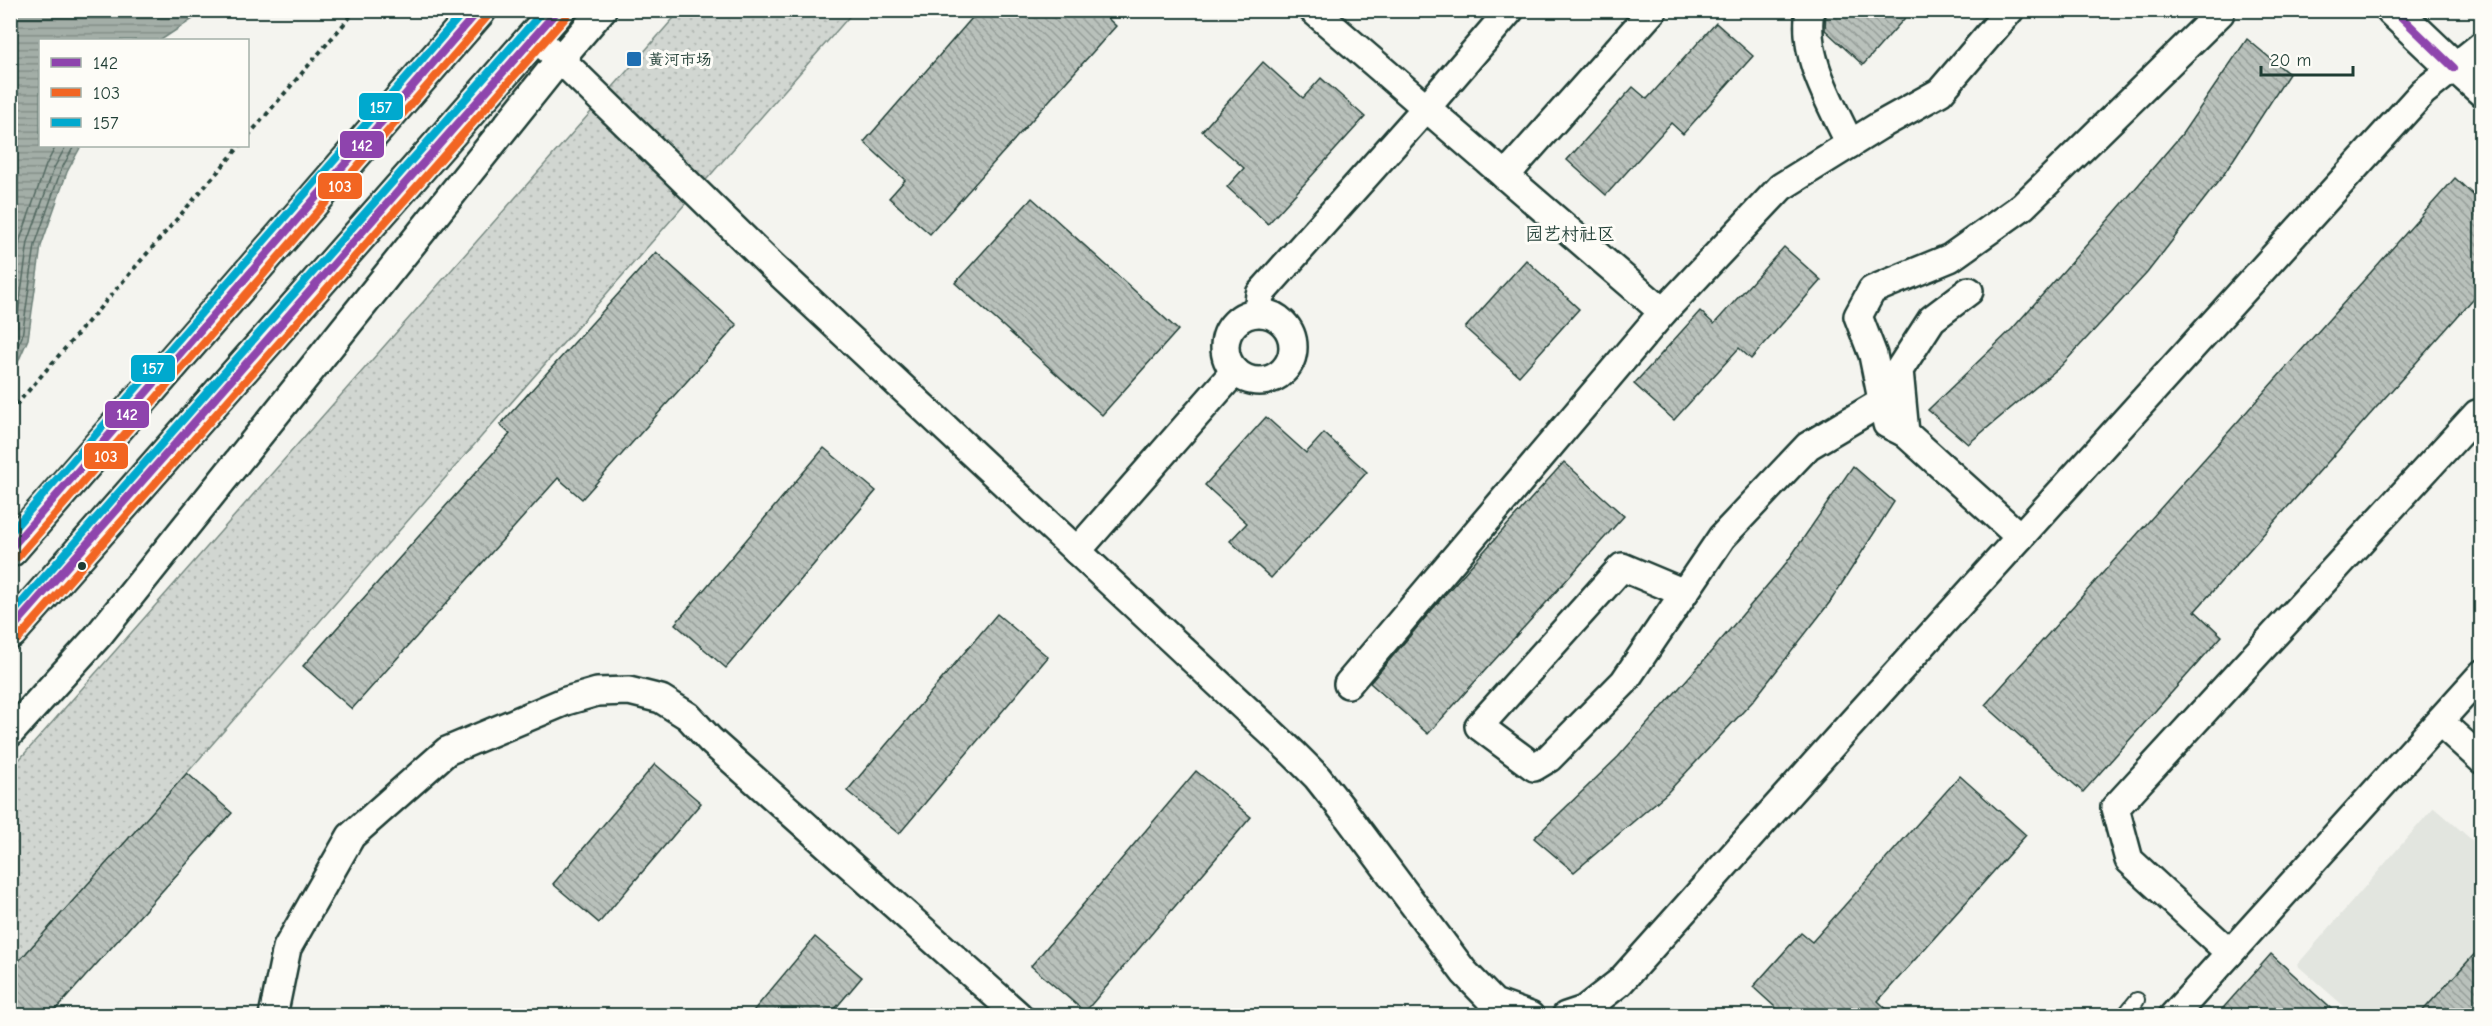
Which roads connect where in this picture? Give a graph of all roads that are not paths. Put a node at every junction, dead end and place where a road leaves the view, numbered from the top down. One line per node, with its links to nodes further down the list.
1 (479, 10): 27 (main road)
2 (558, 10): 11 (main road)
3 (602, 10): 13 (street)
4 (1313, 10): 16 (street)
5 (1510, 10): 16 (street)
6 (1653, 10): 18 (street)
7 (1810, 10): 17 (street)
8 (2010, 10): 17 (street)
9 (2393, 10): 14 (main road)
10 (2204, 17): 23 (street)
11 (534, 37): 13 (street); 30 (main road)
12 (2481, 45): 14 (street)
13 (560, 59): 28 (street); 34 (street)
14 (2454, 68): 15 (street); 26 (street)
15 (2481, 93)
16 (1426, 108): 18 (street); 20 (street)
17 (1850, 144): 21 (street)
18 (1506, 176): 21 (street)
19 (1969, 291): 25 (street)
20 (1258, 312): 22 (street); 22 (street)
21 (1663, 312): 32 (street)
22 (1235, 371): 28 (street)
23 (1882, 402): 25 (street); 29 (street)
24 (2481, 418): 36 (street)
25 (1905, 433): 26 (street)
26 (2020, 537): 41 (street)
27 (10, 550)
28 (1077, 551): 40 (street)
29 (1684, 593): 29 (street)
30 (10, 632)
31 (2481, 674): 33 (street)
32 (1348, 684)
33 (2440, 722): 35 (street); 36 (street)
34 (10, 733)
35 (2481, 760)
36 (2230, 953): 43 (street)
37 (2137, 1000): 42 (lane)
38 (273, 1016): 39 (street)
39 (1019, 1016)
40 (1530, 1016)
41 (1566, 1016)
42 (2124, 1016)
43 (2173, 1016)

